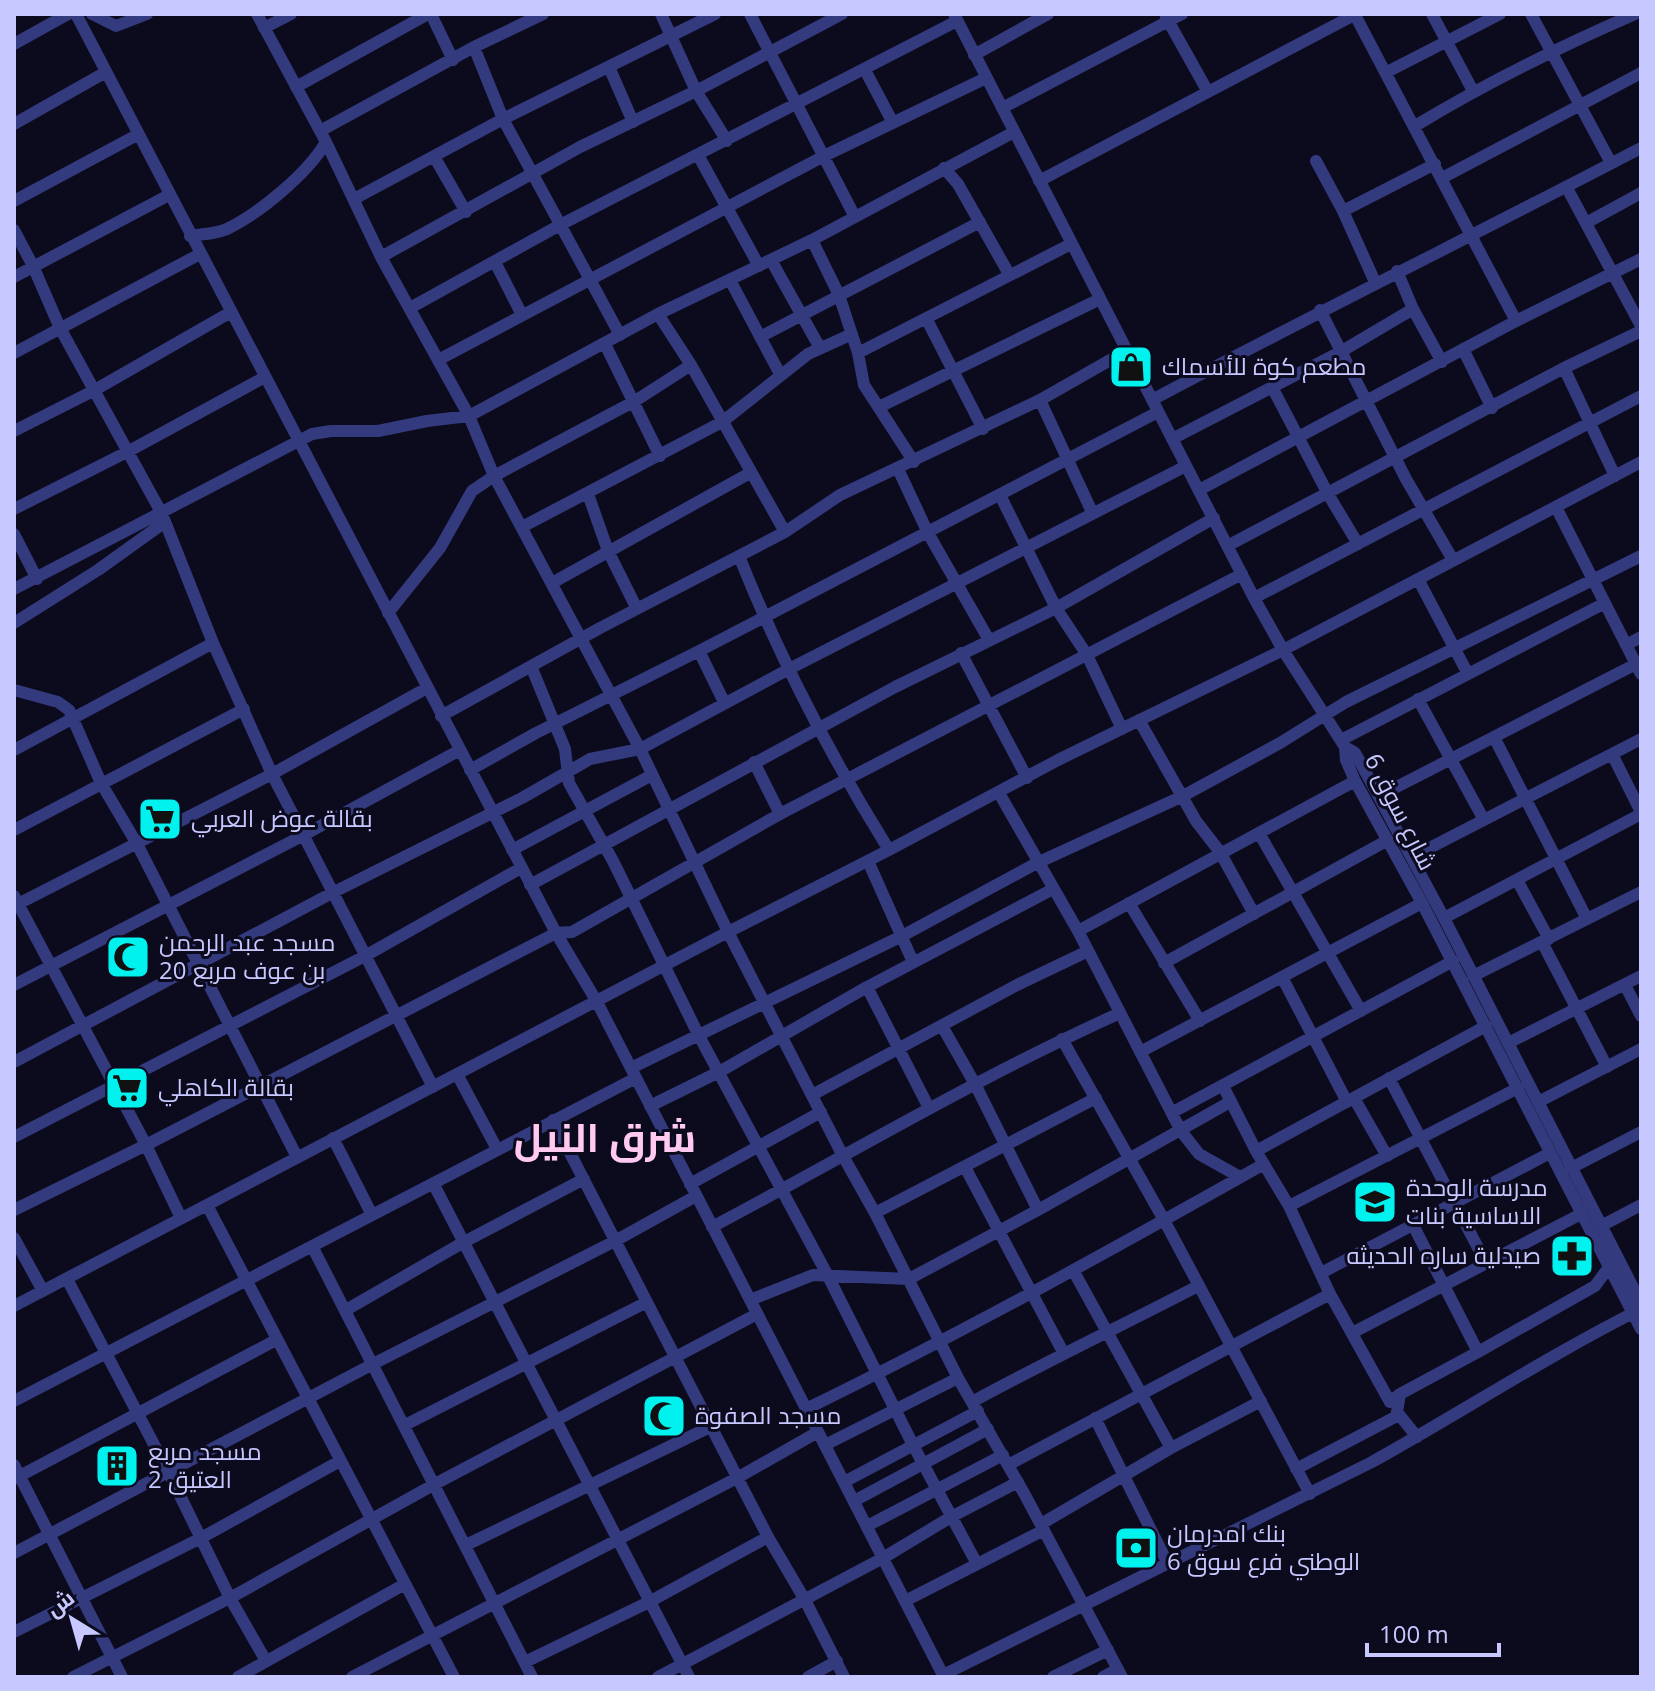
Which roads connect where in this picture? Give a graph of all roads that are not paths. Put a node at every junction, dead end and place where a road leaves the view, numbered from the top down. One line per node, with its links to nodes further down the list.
1 (68, 14): 25 (street)
2 (76, 14): 33 (street)
3 (92, 14): 4 (street)
4 (147, 14)
5 (257, 14): 22 (street)
6 (291, 14): 22 (street)
7 (429, 14): 30 (street); 37 (street)
8 (543, 14): 26 (street)
9 (661, 14): 23 (street)
10 (715, 14): 23 (street)
11 (750, 14): 28 (street)
12 (840, 14): 28 (street)
13 (1048, 14): 29 (street)
14 (1182, 14): 21 (street)
15 (1356, 14): 34 (street); 40 (street)
16 (1432, 14): 24 (street)
17 (1500, 14): 24 (street)
18 (1531, 14): 27 (street)
19 (1635, 14): 27 (street)
20 (956, 18): 29 (street); 32 (street)
21 (1167, 18): 40 (street); 43 (street)
22 (264, 28): 37 (street)
23 (670, 38): 31 (street); 38 (street)
24 (1446, 41): 34 (street); 39 (street)
25 (14, 44)
26 (474, 47): 30 (street); 44 (street)
27 (1550, 51): 39 (street); 42 (street)
28 (769, 52): 38 (street); 41 (street)
29 (974, 55): 36 (street)
30 (453, 60): 51 (street)
31 (609, 67): 44 (street); 45 (street)
32 (865, 70): 41 (street); 46 (street)
33 (106, 72): 47 (street); 50 (street)
34 (1387, 72): 48 (street)
35 (1641, 73): 42 (street)
36 (986, 78): 43 (street); 46 (street)
37 (296, 87): 51 (street)
38 (696, 91): 45 (street); 52 (street)
39 (1473, 91): 48 (street)
40 (1208, 92): 63 (street)
41 (797, 105): 52 (street); 55 (street)
42 (1580, 106): 58 (street); 62 (street)
43 (1002, 108): 49 (street)
44 (503, 119): 56 (street); 61 (street)
45 (633, 122): 61 (street)
46 (893, 123): 55 (street)
47 (14, 124)
48 (1415, 126): 59 (street)
49 (1014, 132): 60 (street); 63 (street)
50 (137, 135): 66 (street); 68 (street)
51 (323, 137): 67 (street); 77 (street)
52 (727, 141): 54 (street)
53 (1641, 148): 58 (street)
54 (698, 155): 69 (street); 75 (street)
55 (824, 156): 69 (street); 72 (street)
56 (435, 158): 67 (street); 71 (street)
57 (1316, 161): 70 (street)
58 (1611, 163): 64 (street)
59 (1435, 164): 62 (street); 70 (street)
60 (944, 168): 72 (street); 73 (street)
61 (532, 173): 71 (street); 75 (street)
62 (1442, 178): 78 (street)
63 (1039, 181): 80 (street)
64 (1567, 188): 74 (street); 78 (street)
65 (1641, 193): 74 (street)
66 (169, 195): 77 (street); 86 (street)
67 (354, 199): 82 (street)
68 (14, 201)
69 (727, 209): 85 (street); 91 (street)
70 (1343, 211): 93 (street)
71 (466, 212): 82 (street)
72 (855, 217): 79 (street)
73 (980, 222): 88 (street); 94 (street)
74 (1586, 223): 89 (street)
75 (560, 225): 84 (street); 91 (street)
76 (14, 230): 86 (street)
77 (190, 236): 81 (street)
78 (1472, 236): 87 (street); 104 (street)
79 (812, 240): 85 (street); 94 (street)
80 (1071, 244): 88 (street); 95 (street)
81 (200, 254): 99 (street); 105 (street)
82 (381, 257): 96 (street)
83 (1641, 259): 89 (street)
84 (495, 262): 96 (street); 101 (street)
85 (765, 263): 92 (street); 102 (street)
86 (33, 266): 90 (street); 105 (street)
87 (1397, 271): 93 (street); 97 (street)
88 (1009, 274): 103 (street)
89 (1613, 274): 104 (street); 106 (street)
90 (14, 277)
91 (589, 279): 101 (street); 108 (street)
92 (730, 280): 100 (street); 109 (street)
93 (1375, 282): 98 (street)
94 (839, 295): 102 (street); 107 (street)
95 (1100, 299): 113 (street); 121 (street)
96 (410, 308): 117 (street)
97 (1413, 309): 114 (street); 118 (street)
98 (1320, 310): 114 (street); 130 (street)
99 (231, 312): 123 (street); 125 (street)
100 (658, 314): 108 (street); 119 (street)
101 (522, 315): 117 (street)
102 (801, 316): 109 (street); 111 (street)
103 (926, 318): 116 (street); 121 (street)
104 (1516, 321): 112 (street)
105 (60, 328): 115 (street); 125 (street)
106 (1641, 328): 120 (street)
107 (852, 334): 111 (street); 116 (street)
108 (620, 335): 110 (street)
109 (760, 337): 122 (street)
110 (605, 344): 128 (street); 133 (street)
111 (820, 348): 122 (street)
112 (1463, 349): 118 (street); 132 (street)
113 (1126, 351): 127 (street); 130 (street)
114 (1342, 351): 124 (street); 129 (street)
115 (14, 353)
116 (858, 353): 131 (street)
117 (440, 359): 133 (street)
118 (1442, 362): 129 (street)
119 (691, 365): 128 (street); 134 (street)
120 (1564, 368): 132 (street); 135 (street)
121 (952, 372): 131 (street); 136 (street)
122 (780, 374): 134 (street)
123 (265, 377): 140 (street); 141 (street)
124 (1272, 387): 138 (street); 139 (street)
125 (93, 391): 137 (street); 141 (street)
126 (1641, 396): 135 (street)
127 (1040, 400): 136 (street); 144 (street)
128 (635, 401): 142 (street); 150 (street)
129 (1366, 401): 138 (street); 143 (street)
130 (1155, 406): 139 (street); 144 (street)
131 (879, 407): 145 (street)
132 (1492, 408): 143 (street)
133 (469, 416): 140 (street); 150 (street)
134 (722, 422): 142 (street); 149 (street)
135 (1589, 424): 151 (street); 158 (street)
136 (983, 429): 145 (street)
137 (14, 431)
138 (1297, 437): 152 (street); 154 (street)
139 (1172, 439): 147 (street)
140 (299, 442): 160 (street); 184 (street)
141 (129, 451): 157 (street); 160 (street)
142 (660, 456): 153 (street)
143 (1397, 456): 154 (street); 158 (street)
144 (1066, 461): 155 (street); 159 (street)
145 (914, 462): 148 (street)
146 (1641, 462): 151 (street)
147 (1186, 466): 152 (street); 159 (street)
148 (898, 469): 163 (street); 164 (street)
149 (750, 473): 163 (street); 169 (street)
150 (494, 476): 162 (street); 184 (street)
151 (1615, 476): 156 (street)
152 (1199, 490): 161 (street)
153 (588, 494): 162 (street); 169 (street)
154 (1328, 494): 166 (street); 167 (street)
155 (1000, 495): 164 (street); 168 (street)
156 (1556, 507): 172 (street); 176 (street)
157 (14, 509)
158 (1424, 511): 166 (street); 172 (street)
159 (1092, 512): 168 (street)
160 (164, 518): 174 (street); 186 (street); 190 (street)
161 (1214, 518): 167 (street); 182 (street)
162 (522, 527): 177 (street)
163 (785, 532): 170 (street)
164 (928, 533): 178 (street); 185 (street)
165 (14, 534): 174 (street)
166 (1358, 544): 180 (street)
167 (1229, 545): 173 (street)
168 (1027, 546): 178 (street); 182 (street)
169 (608, 551): 177 (street); 183 (street)
170 (739, 556): 183 (street); 185 (street)
171 (1641, 556): 176 (street)
172 (1453, 560): 175 (street)
173 (1242, 574): 180 (street); 196 (street)
174 (37, 579): 179 (street)
175 (1418, 579): 192 (street); 193 (street)
176 (1594, 580): 181 (street); 192 (street)
177 (552, 583): 188 (street)
178 (958, 585): 189 (street); 198 (street)
179 (14, 589)
180 (1254, 598): 193 (street)
181 (1605, 603): 191 (street); 200 (street)
182 (1056, 608): 189 (street); 196 (street)
183 (637, 609): 188 (street)
184 (388, 613): 201 (street)
185 (763, 616): 194 (street); 198 (street)
186 (14, 623)
187 (1641, 637): 191 (street)
188 (581, 639): 197 (street); 203 (street)
189 (989, 640): 195 (street)
190 (213, 643): 207 (street); 210 (street)
191 (1626, 645): 199 (street)
192 (1453, 649): 200 (street); 208 (street)
193 (1283, 650): 208 (street); 211 (street)
194 (699, 651): 203 (street); 205 (street)
195 (961, 653): 206 (street); 213 (street)
196 (1087, 655): 206 (street); 214 (street)
197 (531, 666): 209 (street); 212 (street)
198 (791, 668): 205 (street); 213 (street)
199 (1639, 669): 215 (street)
200 (1468, 674): 204 (street)
201 (427, 688): 209 (street); 226 (street)
202 (14, 690): 210 (street)
203 (610, 696): 212 (street); 218 (street)
204 (1418, 699): 217 (street); 222 (street)
205 (724, 702): 218 (street)
206 (988, 708): 228 (street); 229 (street)
207 (244, 709): 226 (street); 231 (street)
208 (1325, 714): 217 (street); 233 (street)
209 (441, 716): 220 (street)
210 (73, 720): 219 (street); 231 (street)
211 (1139, 720): 214 (street); 233 (street)
212 (555, 724): 224 (street); 225 (street)
213 (818, 728): 223 (street); 229 (street)
214 (1122, 729): 228 (street)
215 (1494, 737): 222 (street); 235 (street)
216 (1641, 739): 221 (street)
217 (1343, 744): 230 (street, شارع سوق 6); 234 (street, شارع سوق 6)
218 (640, 749): 225 (street); 227 (street)
219 (14, 750)
220 (460, 750): 224 (street); 244 (street)
221 (1612, 754): 235 (street); 238 (street)
222 (1451, 759): 234 (street); 241 (street)
223 (754, 762): 236 (street); 240 (street)
224 (470, 770): 239 (street)
225 (566, 773): 237 (street); 239 (street)
226 (272, 774): 244 (street); 246 (street)
227 (652, 775): 236 (street); 237 (street)
228 (1027, 778): 232 (street)
229 (847, 781): 240 (street); 249 (street)
230 (1355, 781): 243 (street); 245 (street, شارع سوق 6)
231 (101, 783): 242 (street); 246 (street)
232 (999, 793): 249 (street); 255 (street)
233 (1183, 796): 250 (street); 255 (street)
234 (1379, 796): 251 (street, شارع سوق 6)
235 (1527, 798): 241 (street); 252 (street)
236 (667, 809): 247 (street); 253 (street)
237 (585, 812): 247 (street); 248 (street)
238 (1641, 813): 252 (street)
239 (493, 814): 248 (street); 262 (street)
240 (780, 814): 253 (street)
241 (1484, 820): 251 (street)
242 (14, 830)
243 (1259, 833): 250 (street); 260 (street)
244 (302, 836): 262 (street); 267 (street)
245 (1388, 840): 260 (street); 266 (street, شارع سوق 6)
246 (137, 844): 264 (street); 267 (street)
247 (605, 847): 258 (street); 263 (street)
248 (512, 850): 256 (street)
249 (889, 850): 254 (street)
250 (1220, 852): 265 (street); 268 (street)
251 (1412, 857): 269 (street, شارع سوق 6)
252 (1557, 859): 257 (street); 270 (street)
253 (694, 861): 263 (street); 272 (street)
254 (868, 861): 272 (street); 274 (street)
255 (1037, 863): 259 (street); 274 (street)
256 (521, 868): 258 (street); 278 (street)
257 (1517, 880): 269 (street); 275 (street)
258 (530, 885): 273 (street)
259 (1053, 889): 271 (street); 280 (street)
260 (1294, 892): 268 (street); 277 (street)
261 (1641, 892): 270 (street)
262 (332, 893): 278 (street); 281 (street)
263 (631, 898): 273 (street); 284 (street)
264 (15, 902): 283 (street)
265 (1129, 903): 271 (street); 282 (street)
266 (1422, 903): 277 (street); 279 (street, شارع سوق 6)
267 (168, 906): 281 (street); 283 (street)
268 (1254, 914): 282 (street)
269 (1444, 918): 285 (street, شارع سوق 6)
270 (1587, 919): 275 (street)
271 (1078, 931): 276 (street)
272 (728, 932): 284 (street); 292 (street)
273 (556, 933): 291 (street); 296 (street)
274 (902, 936): 280 (street); 292 (street)
275 (1545, 940): 285 (street); 293 (street)
276 (1088, 951): 295 (street); 301 (street)
277 (1329, 952): 287 (street); 294 (street)
278 (365, 956): 296 (street); 300 (street)
279 (1453, 961): 294 (street); 302 (street, شارع سوق 6)
280 (913, 962): 290 (street)
281 (197, 963): 299 (street); 300 (street)
282 (1164, 963): 298 (street)
283 (50, 966): 288 (street); 299 (street)
284 (665, 966): 291 (street); 303 (street)
285 (1473, 976): 307 (street, شارع سوق 6)
286 (1641, 976): 289 (street)
287 (1282, 977): 298 (street); 305 (street)
288 (14, 985)
289 (1625, 985): 293 (street); 297 (street)
290 (867, 987): 304 (street); 308 (street)
291 (597, 1002): 314 (street); 315 (street)
292 (766, 1003): 303 (street); 304 (street)
293 (1576, 1009): 307 (street); 312 (street)
294 (1361, 1011): 305 (street)
295 (1120, 1013): 306 (street); 310 (street)
296 (395, 1014): 319 (street); 321 (street)
297 (1641, 1016)
298 (1200, 1021): 310 (street)
299 (83, 1025): 311 (street); 318 (street)
300 (228, 1026): 318 (street); 319 (street)
301 (942, 1026): 308 (street); 317 (street)
302 (1486, 1026): 316 (street); 322 (street, شارع سوق 6)
303 (698, 1034): 313 (street); 314 (street)
304 (783, 1035): 313 (street); 323 (street)
305 (1312, 1037): 320 (street); 325 (street)
306 (1062, 1039): 317 (street); 324 (street)
307 (1508, 1043): 327 (street, شارع سوق 6)
308 (899, 1048): 323 (street); 329 (street)
309 (1641, 1049): 312 (street)
310 (1140, 1052): 331 (street)
311 (14, 1062)
312 (1607, 1067): 327 (street)
313 (719, 1072): 328 (street); 340 (street)
314 (633, 1073): 328 (street); 332 (street)
315 (457, 1074): 321 (street); 341 (street)
316 (1389, 1078): 325 (street); 337 (street)
317 (975, 1084): 329 (street); 339 (street)
318 (115, 1085): 335 (street); 338 (street)
319 (261, 1086): 338 (street); 346 (street)
320 (1223, 1086): 326 (street); 331 (street)
321 (433, 1087): 336 (street)
322 (1518, 1088): 337 (street); 343 (street, شارع سوق 6)
323 (812, 1095): 330 (street)
324 (1096, 1098): 339 (street); 347 (street)
325 (1351, 1100): 342 (street); 345 (street)
326 (1230, 1102): 333 (street); 342 (street)
327 (1538, 1102): 350 (street, شارع سوق 6)
328 (650, 1106): 354 (street)
329 (929, 1108): 344 (street)
330 (821, 1112): 340 (street); 344 (street)
331 (1173, 1112): 333 (street)
332 (553, 1120): 341 (street); 352 (street)
333 (1181, 1131): 347 (street); 351 (street)
334 (1641, 1132): 350 (street)
335 (14, 1137)
336 (333, 1138): 346 (street); 364 (street)
337 (1421, 1138): 345 (street); 356 (street)
338 (146, 1145): 360 (street); 365 (street)
339 (1006, 1146): 349 (street); 361 (street)
340 (759, 1147): 354 (street); 355 (street)
341 (497, 1149): 353 (street)
342 (1256, 1151): 348 (street)
343 (1550, 1153): 356 (street); 363 (street, شارع سوق 6)
344 (843, 1156): 355 (street); 362 (street)
345 (1387, 1156): 359 (street)
346 (297, 1157): 357 (street)
347 (1129, 1158): 361 (street); 366 (street)
348 (1264, 1164): 351 (street); 359 (street)
349 (965, 1167): 362 (street); 370 (street)
350 (1571, 1168): 368 (street, شارع سوق 6)
351 (1240, 1177): 366 (street)
352 (584, 1179): 372 (street); 373 (street)
353 (433, 1183): 364 (street); 373 (street)
354 (693, 1190): 369 (street); 372 (street)
355 (781, 1190): 369 (street); 379 (street)
356 (1455, 1203): 367 (street); 375 (street)
357 (207, 1205): 365 (street); 382 (street)
358 (1641, 1205): 368 (street)
359 (1289, 1206): 378 (street)
360 (14, 1210)
361 (1038, 1210): 370 (street)
362 (875, 1213): 381 (street)
363 (1581, 1214): 375 (street); 376 (street, شارع سوق 6)
364 (372, 1215): 374 (street)
365 (181, 1218): 380 (street)
366 (1164, 1220): 377 (street); 384 (street)
367 (1413, 1225): 378 (street); 383 (street)
368 (1601, 1226): 385 (street, شارع سوق 6)
369 (712, 1227): 389 (street)
370 (998, 1231): 381 (street); 387 (street)
371 (14, 1238): 386 (street)
372 (615, 1241): 390 (street); 391 (street)
373 (464, 1242): 390 (street); 394 (street)
374 (312, 1246): 382 (street); 394 (street)
375 (1486, 1263): 383 (street)
376 (1609, 1267): 393 (street, شارع سوق 6); 403 (street)
377 (1073, 1270): 387 (street); 398 (street)
378 (1321, 1273): 388 (street)
379 (828, 1276): 381 (street); 389 (street); 408 (street)
380 (67, 1279): 386 (street); 404 (street)
381 (909, 1279): 400 (street)
382 (247, 1280): 399 (street); 404 (street)
383 (1443, 1285): 397 (street); 403 (street)
384 (1198, 1286): 398 (street); 401 (street)
385 (1638, 1288): 393 (street, شارع سوق 6)
386 (43, 1291): 392 (street)
387 (1029, 1292): 400 (street); 402 (street)
388 (1330, 1294): 397 (street); 401 (street)
389 (750, 1300): 395 (street)
390 (495, 1302): 406 (street); 407 (street)
391 (647, 1302): 405 (street); 406 (street)
392 (14, 1306)
393 (1638, 1308): 396 (street, شارع سوق 6); 426 (street)
394 (346, 1310): 407 (street)
395 (757, 1314): 405 (street); 416 (street)
396 (1641, 1329)
397 (1352, 1333): 411 (street)
398 (1106, 1334): 402 (street); 410 (street)
399 (276, 1340): 412 (street); 418 (street)
400 (939, 1340): 408 (street); 409 (street)
401 (1232, 1347): 410 (street); 414 (street)
402 (1063, 1352): 415 (street)
403 (1478, 1352): 411 (street)
404 (105, 1354): 413 (street); 418 (street)
405 (677, 1356): 421 (street); 423 (street)
406 (526, 1362): 421 (street); 422 (street)
407 (373, 1364): 412 (street); 422 (street)
408 (878, 1374): 416 (street); 417 (street)
409 (958, 1378): 415 (street); 417 (street)
410 (1141, 1394): 420 (street); 429 (street)
411 (1400, 1394): 419 (street)
412 (308, 1399): 431 (street); 435 (street)
413 (14, 1401)
414 (1261, 1401): 429 (street); 433 (street)
415 (975, 1406): 424 (street); 428 (street)
416 (806, 1409): 425 (street)
417 (896, 1411): 427 (street); 428 (street)
418 (135, 1414): 434 (street); 435 (street)
419 (1399, 1415): 426 (street); 433 (street)
420 (1095, 1418): 430 (street); 436 (street)
421 (557, 1421): 440 (street); 441 (street)
422 (405, 1425): 440 (street)
423 (712, 1426): 437 (street); 441 (street)
424 (988, 1429): 430 (street); 432 (street)
425 (818, 1432): 427 (street); 437 (street)
426 (1417, 1437): 443 (street)
427 (825, 1445): 438 (street)
428 (913, 1445): 432 (street); 438 (street)
429 (1171, 1448): 436 (street)
430 (1005, 1460): 439 (street); 442 (street)
431 (340, 1461): 446 (street); 451 (street)
432 (923, 1464): 442 (street); 444 (street)
433 (1296, 1469): 443 (street)
434 (16, 1473): 449 (street)
435 (169, 1473): 449 (street); 451 (street)
436 (1124, 1476): 448 (street); 457 (street)
437 (737, 1478): 450 (street); 452 (street)
438 (844, 1482): 444 (street)
439 (1018, 1482): 445 (street); 448 (street)
440 (435, 1484): 446 (street); 453 (street)
441 (590, 1484): 452 (street); 453 (street)
442 (937, 1489): 445 (street); 447 (street)
443 (1310, 1494): 457 (street)
444 (854, 1501): 447 (street)
445 (951, 1517): 455 (street); 456 (street)
446 (371, 1521): 458 (street); 460 (street)
447 (867, 1526): 455 (street)
448 (1042, 1527): 456 (street); 465 (street)
449 (48, 1535): 454 (street); 459 (street)
450 (768, 1537): 461 (street); 463 (street)
451 (201, 1538): 459 (street); 460 (street)
452 (618, 1538): 463 (street); 464 (street)
453 (466, 1545): 464 (street)
454 (14, 1553)
455 (883, 1558): 461 (street); 462 (street)
456 (977, 1564): 462 (street)
457 (1168, 1564): 465 (street)
458 (405, 1584): 467 (street); 470 (street)
459 (80, 1597): 466 (street); 469 (street)
460 (230, 1598): 469 (street); 470 (street)
461 (805, 1600): 471 (street); 473 (street)
462 (905, 1601): 476 (street)
463 (649, 1602): 472 (street); 473 (street)
464 (494, 1604): 467 (street); 472 (street)
465 (1083, 1605): 468 (street); 476 (street)
466 (14, 1632)
467 (433, 1636): 479 (street); 480 (street)
468 (1108, 1650): 474 (street); 486 (street)
469 (112, 1657): 477 (street); 478 (street)
470 (266, 1661): 475 (street)
471 (837, 1661): 484 (street); 485 (street)
472 (525, 1662): 481 (street)
473 (682, 1664): 482 (street); 483 (street)
474 (1120, 1673): 487 (street)
475 (240, 1676)
476 (944, 1676)
477 (73, 1677)
478 (122, 1677)
479 (352, 1677)
480 (454, 1677)
481 (532, 1677)
482 (658, 1677)
483 (689, 1677)
484 (808, 1677)
485 (844, 1677)
486 (1053, 1677)
487 (1103, 1677)

